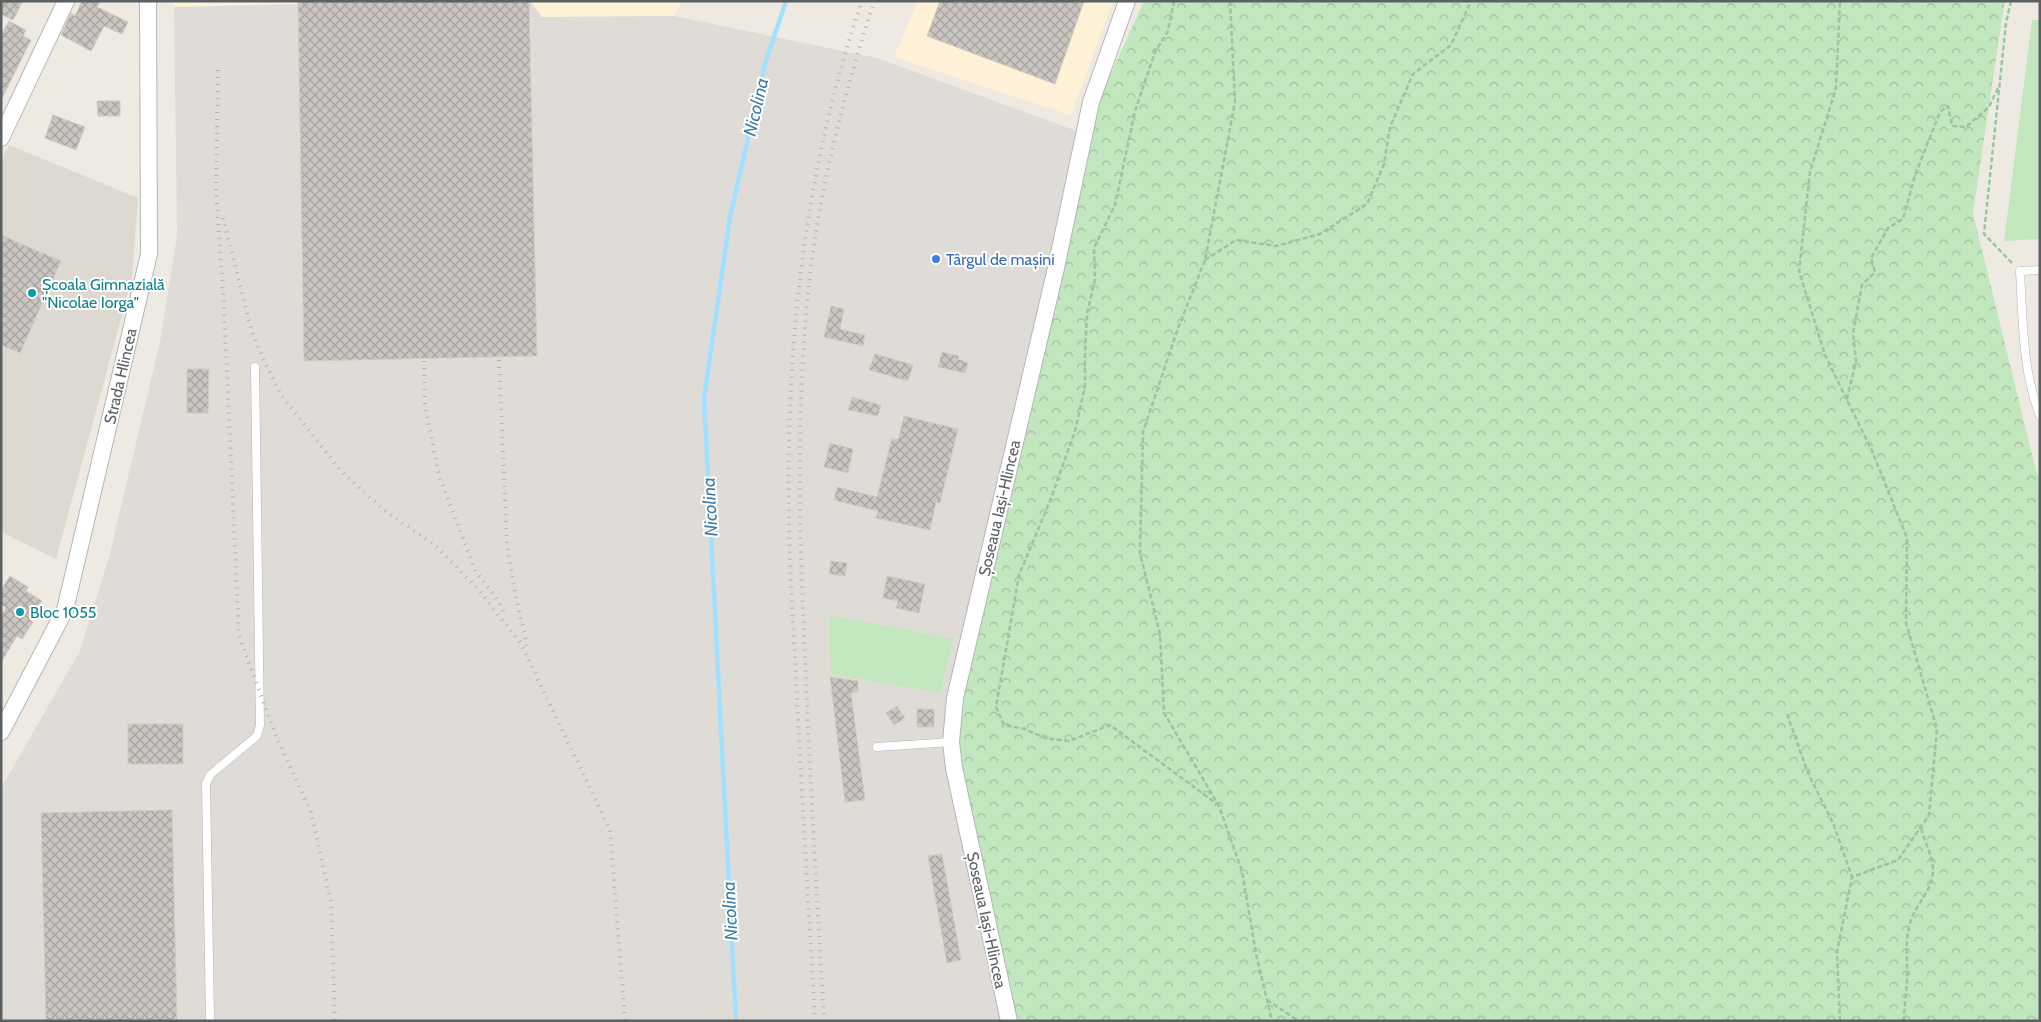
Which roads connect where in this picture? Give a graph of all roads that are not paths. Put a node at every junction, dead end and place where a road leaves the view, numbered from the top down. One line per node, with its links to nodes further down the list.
1 (66, 1): 4 (street)
2 (148, 1): 8 (street, Strada Hlincea)
3 (1127, 1): 9 (street, Șoseaua Iași-Hlincea)
4 (1, 138)
5 (2040, 270): 7 (lane)
6 (254, 367): 11 (lane)
7 (2040, 416)
8 (1, 732)
9 (951, 742): 10 (lane); 12 (street, Șoseaua Iași-Hlincea)
10 (877, 747)
11 (210, 1021)
12 (1009, 1021)

